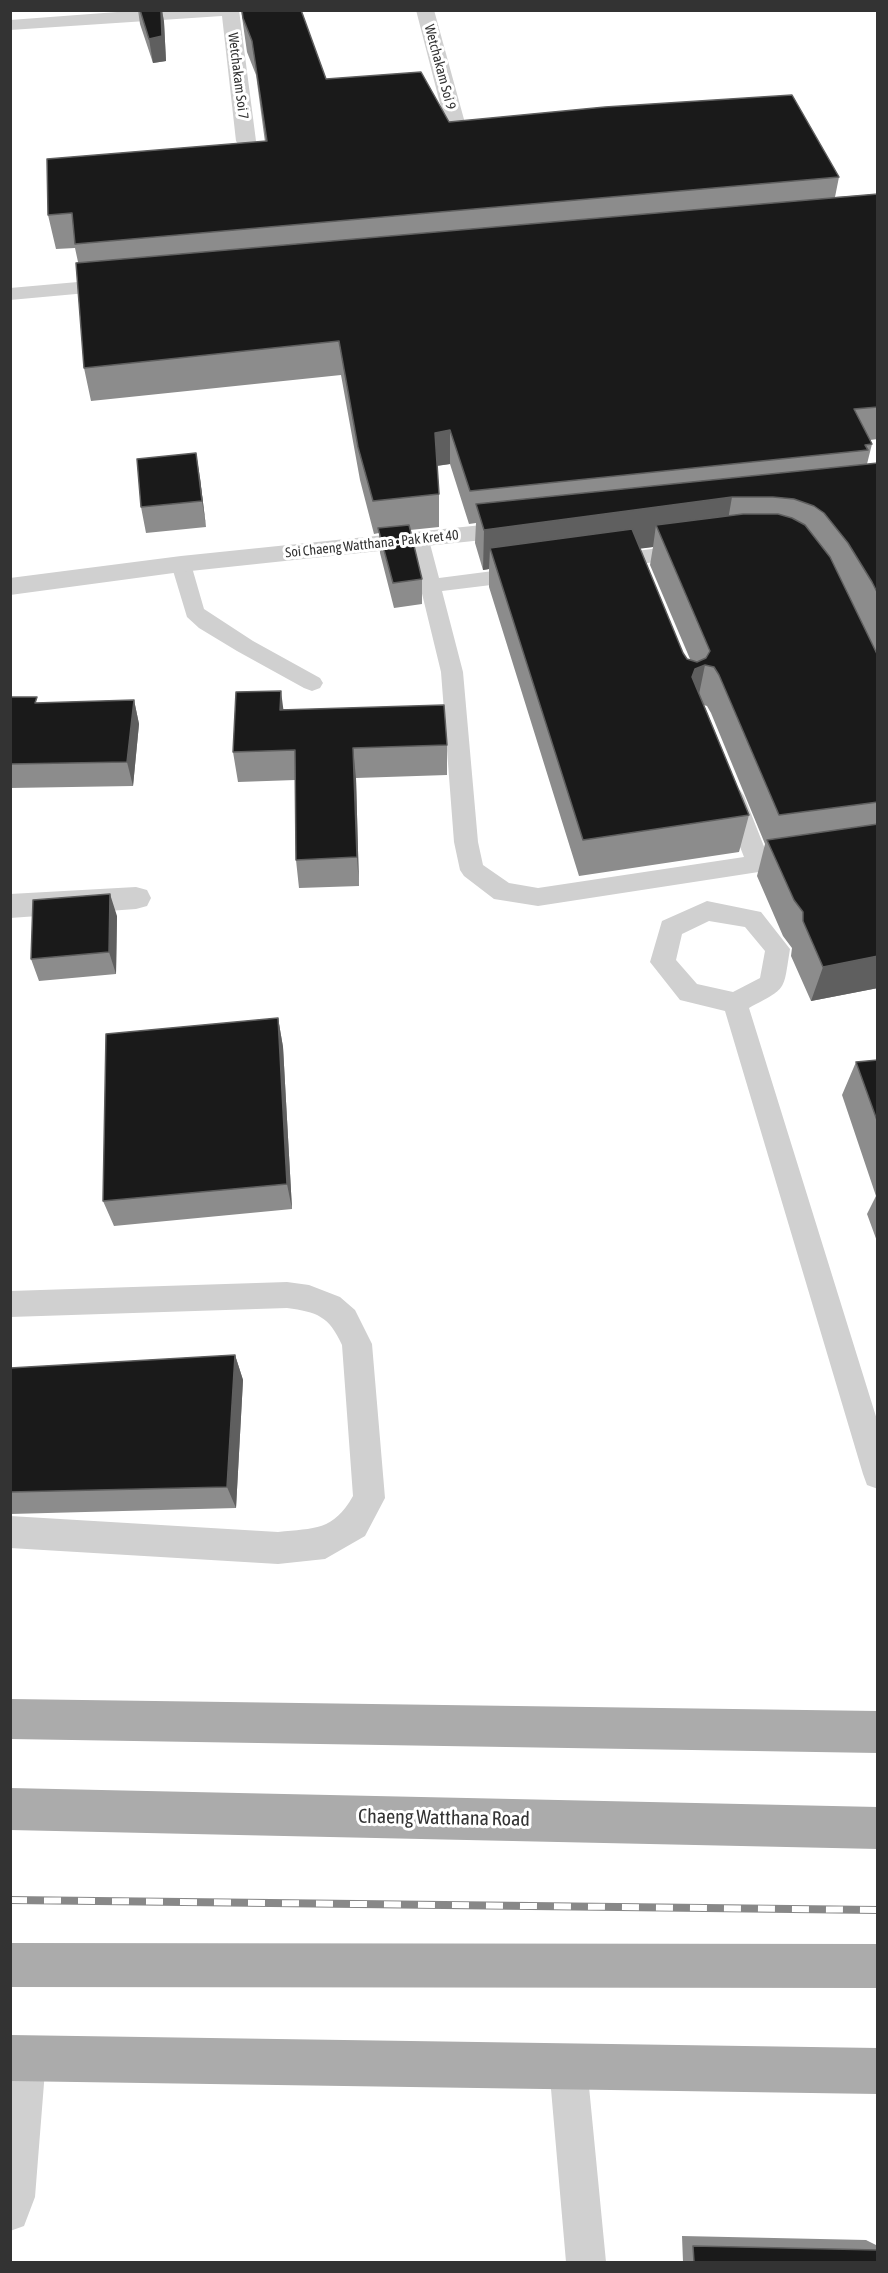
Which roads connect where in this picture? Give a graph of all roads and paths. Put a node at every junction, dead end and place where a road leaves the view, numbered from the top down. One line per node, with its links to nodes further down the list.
1 (229, 10): 3 (street); 5 (street, Wetchakam Soi 7)
2 (425, 10): 4 (street, Wetchakam Soi 9)
3 (10, 25)
4 (455, 123)
5 (246, 141)
6 (141, 282): 7 (street)
7 (10, 294)
8 (548, 526): 9 (street, Soi Chaeng Watthana - Pak Kret 40)
9 (419, 540): 12 (street, Soi Chaeng Watthana - Pak Kret 40); 16 (lane)
10 (703, 549): 11 (lane)
11 (635, 558): 13 (lane); 15 (lane)
12 (181, 564): 17 (street, Soi Chaeng Watthana - Pak Kret 40); 18 (lane)
13 (590, 565)
14 (544, 571): 16 (lane)
15 (644, 580)
16 (430, 586): 21 (lane)
17 (10, 587)
18 (312, 683)
19 (724, 778): 21 (lane)
20 (815, 856): 21 (lane)
21 (759, 864)
22 (136, 898): 23 (street)
23 (10, 906)
24 (735, 1003): 24 (lane); 26 (lane)
25 (10, 1304): 27 (lane)
26 (878, 1474)
27 (10, 1532)
28 (10, 1719): 29 (main road)
29 (878, 1732)
30 (10, 1809): 31 (main road, Chaeng Watthana Road)
31 (878, 1828)
32 (10, 1965): 33 (main road)
33 (878, 1966)
34 (19, 2058): 35 (main road); 37 (lane)
35 (568, 2066): 36 (main road); 38 (lane)
36 (877, 2075)
37 (10, 2212)
38 (586, 2262)

